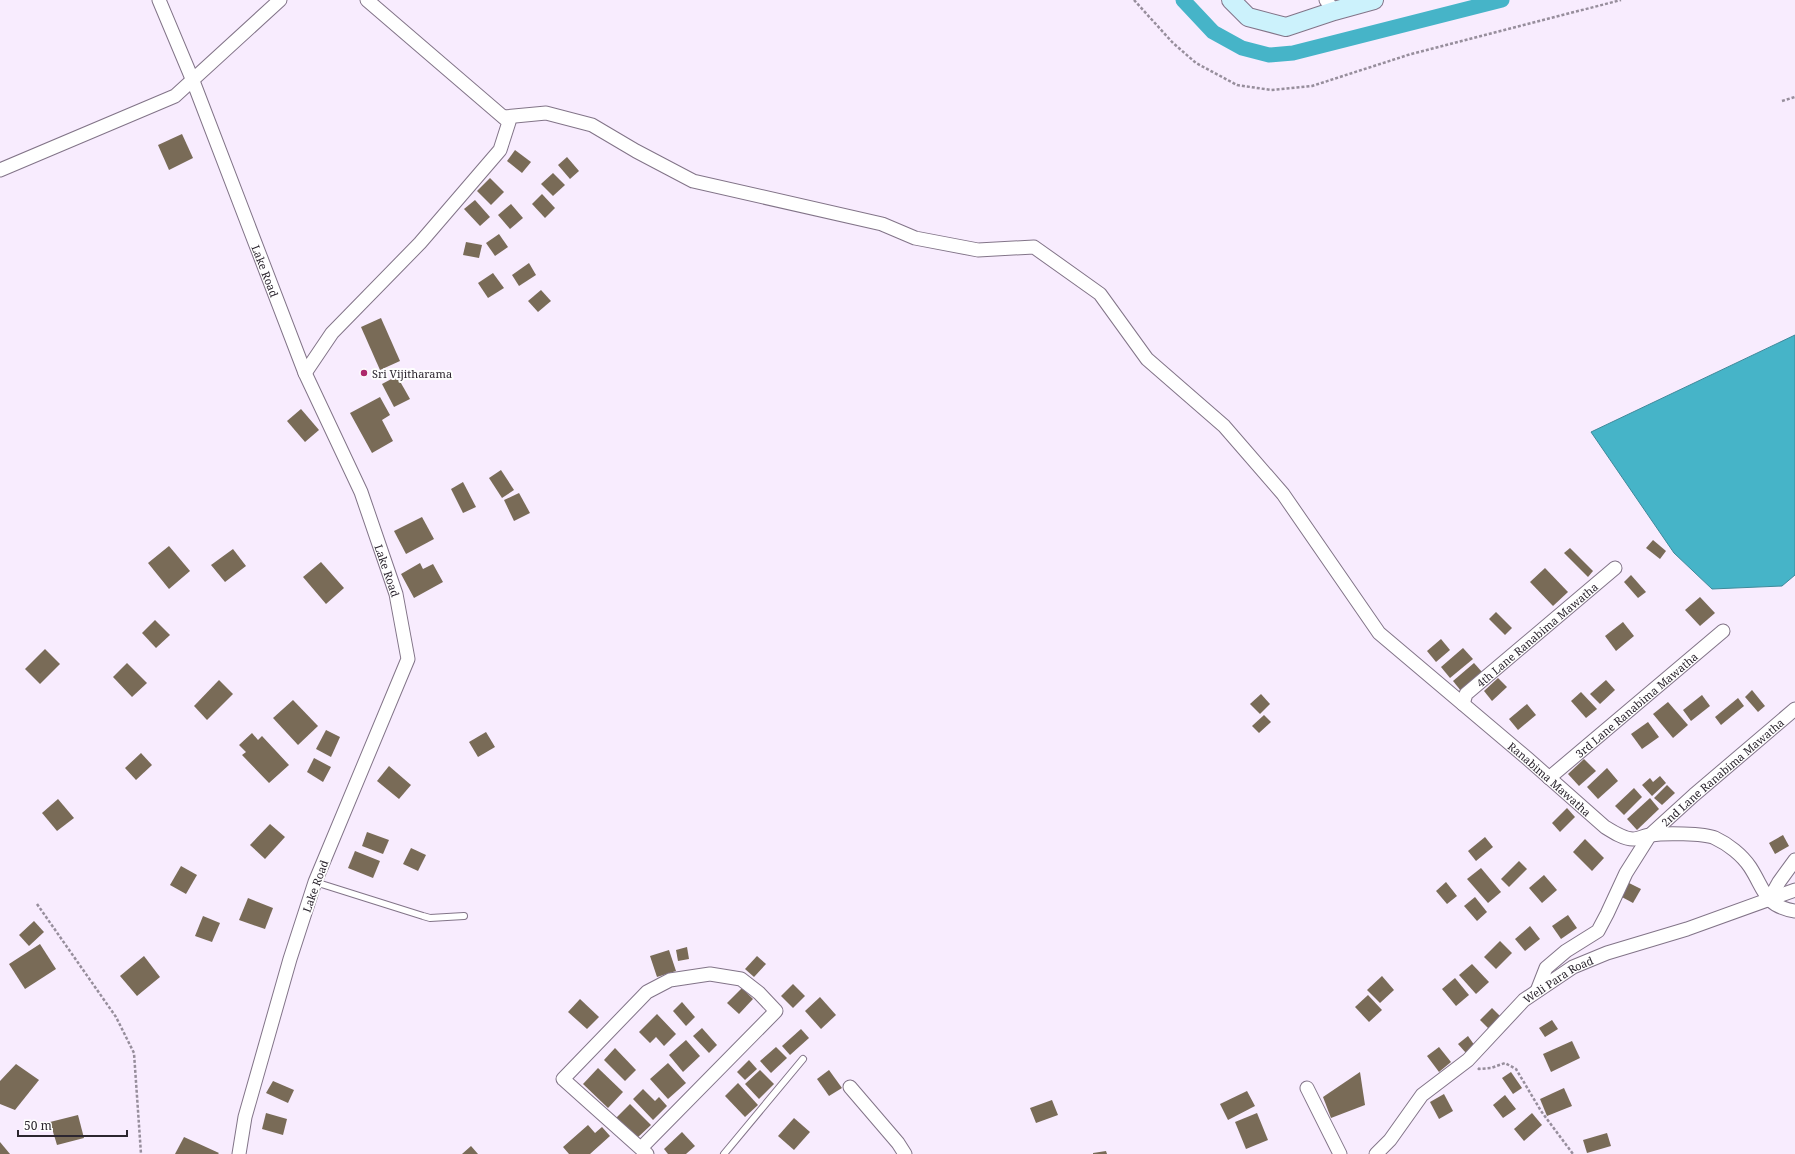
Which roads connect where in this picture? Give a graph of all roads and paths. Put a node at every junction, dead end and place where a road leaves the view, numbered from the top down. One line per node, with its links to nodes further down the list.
1 (159, 0): 9 (street, Lake Road)
2 (280, 0): 9 (street)
3 (367, 0): 12 (street)
4 (1134, 0): 7 (path)
5 (1231, 0): 8 (main road)
6 (1374, 0): 8 (main road)
7 (1621, 0)
8 (1330, 5)
9 (193, 81): 13 (street); 14 (street, Lake Road)
10 (1795, 97): 11 (path)
11 (1782, 101)
12 (504, 118): 14 (street); 17 (street, Ranabima Mawatha)
13 (0, 170)
14 (305, 373): 22 (street, Lake Road)
15 (1615, 568): 17 (street, 4th Lane Ranabima Mawatha)
16 (1723, 631): 19 (street, 3rd Lane Ranabima Mawatha)
17 (1463, 704): 19 (street, Ranabima Mawatha)
18 (1795, 709): 20 (street, 2nd Lane Ranabima Mawatha)
19 (1549, 778): 20 (street, Ranabima Mawatha)
20 (1650, 835): 24 (street, Ranabima Mawatha); 28 (street, 2nd Lane Ranabima Mawatha)
21 (1795, 860): 24 (street)
22 (315, 882): 27 (lane); 35 (street, Lake Road)
23 (1795, 890): 24 (street, Weli Para Road)
24 (1769, 900): 26 (street); 28 (street, Weli Para Road)
25 (37, 904): 34 (path)
26 (1795, 911)
27 (464, 916)
28 (1537, 991): 30 (street, Weli Para Road)
29 (804, 1059): 36 (lane)
30 (1468, 1060): 39 (street, Weli Para Road); 40 (path)
31 (850, 1087): 37 (street)
32 (1307, 1088): 38 (street)
33 (644, 1151): 33 (street)
34 (141, 1154)
35 (239, 1154)
36 (724, 1154)
37 (905, 1154)
38 (1340, 1154)
39 (1376, 1154)
40 (1573, 1154)

